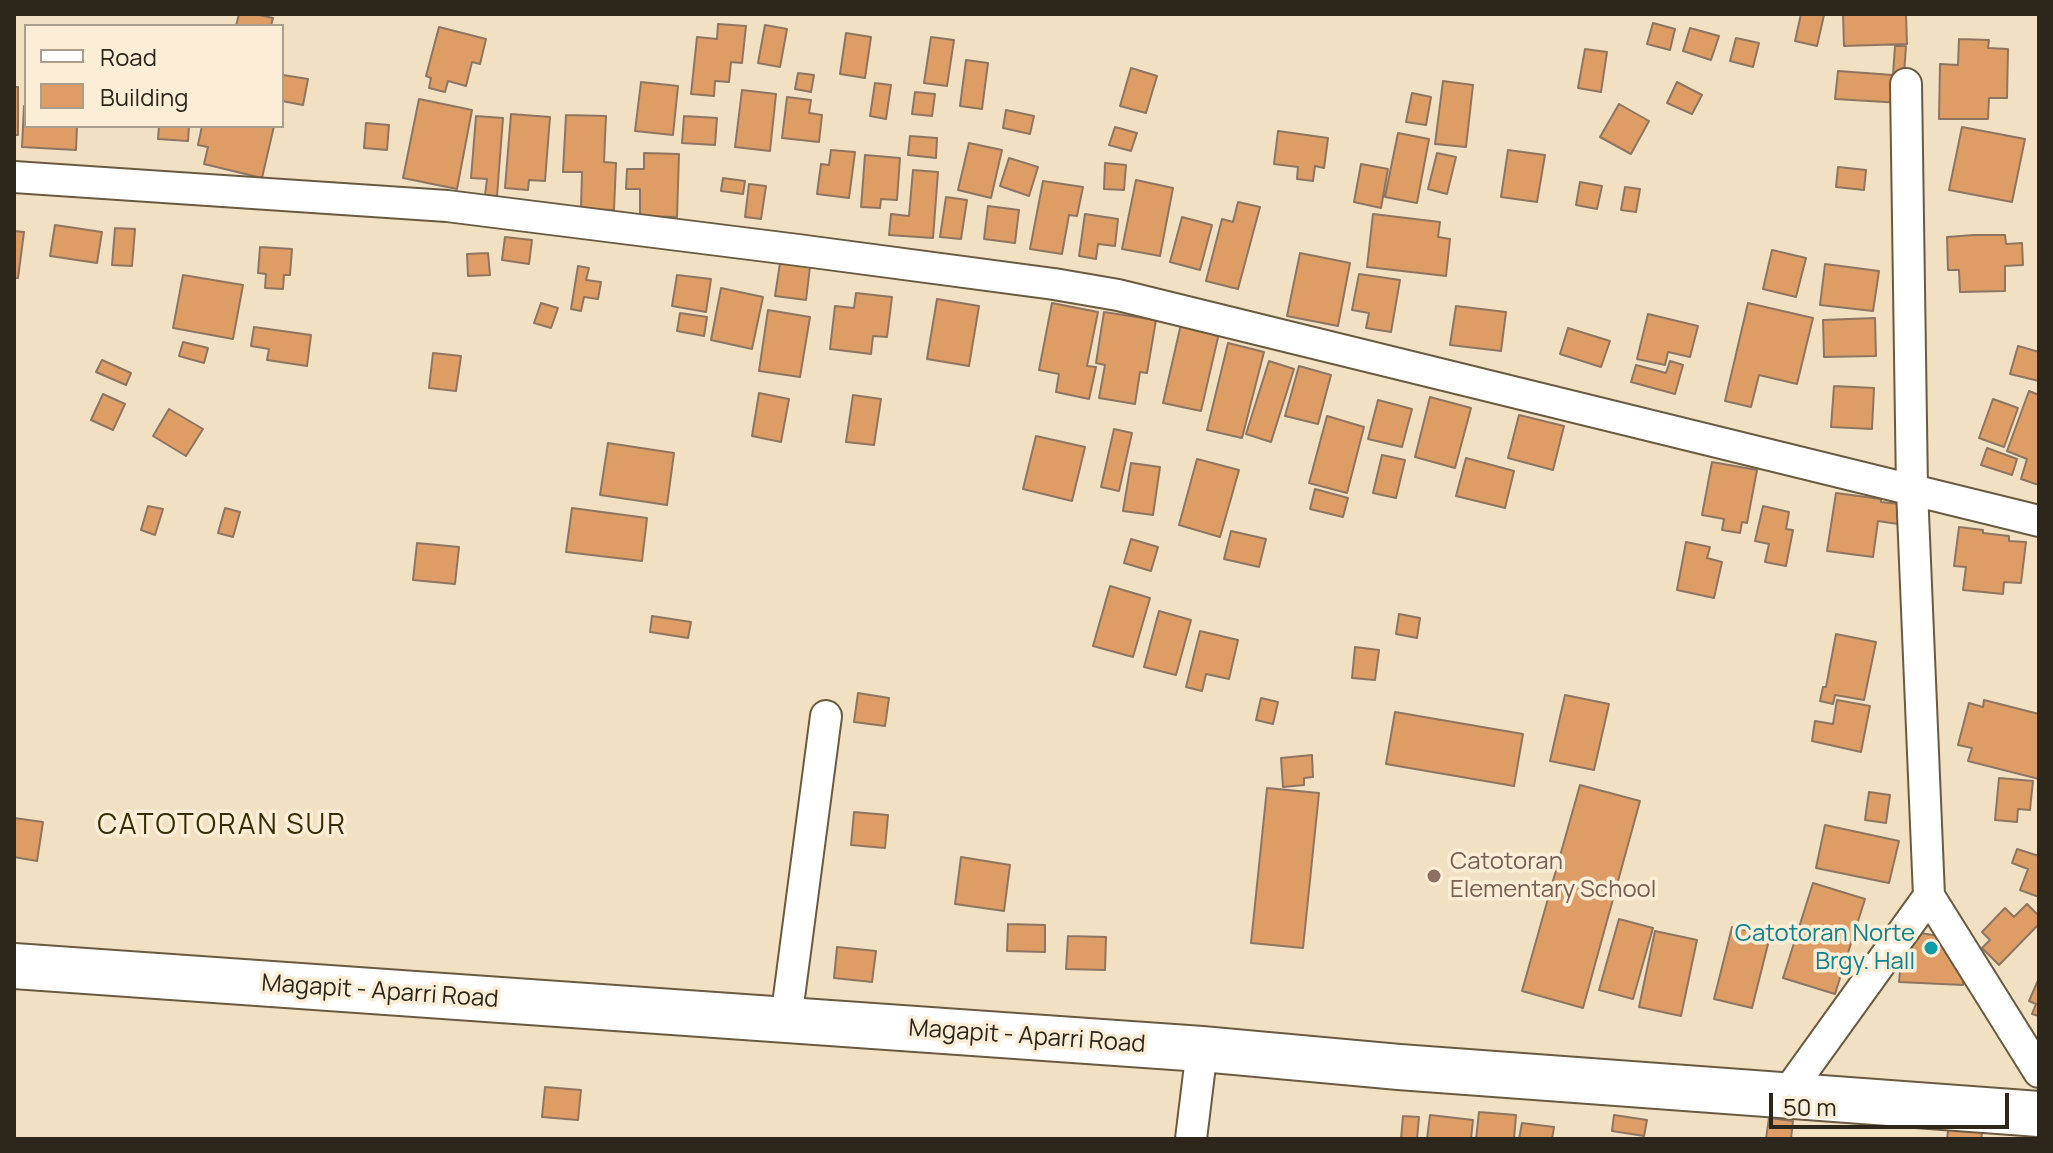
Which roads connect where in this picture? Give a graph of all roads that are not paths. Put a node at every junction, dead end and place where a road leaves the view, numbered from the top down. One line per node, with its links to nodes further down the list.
1 (1906, 84): 3 (street)
2 (14, 177): 3 (street)
3 (1912, 490): 4 (street); 6 (street)
4 (2039, 521)
5 (826, 716): 8 (street)
6 (1929, 896): 10 (street); 11 (street)
7 (14, 966): 8 (main road, Magapit - Aparri Road)
8 (786, 1020): 9 (main road, Magapit - Aparri Road)
9 (1202, 1049): 11 (main road, Magapit - Aparri Road); 13 (street)
10 (2039, 1072)
11 (1785, 1096): 12 (main road, Magapit - Aparri Road)
12 (2039, 1114)
13 (1191, 1139)

